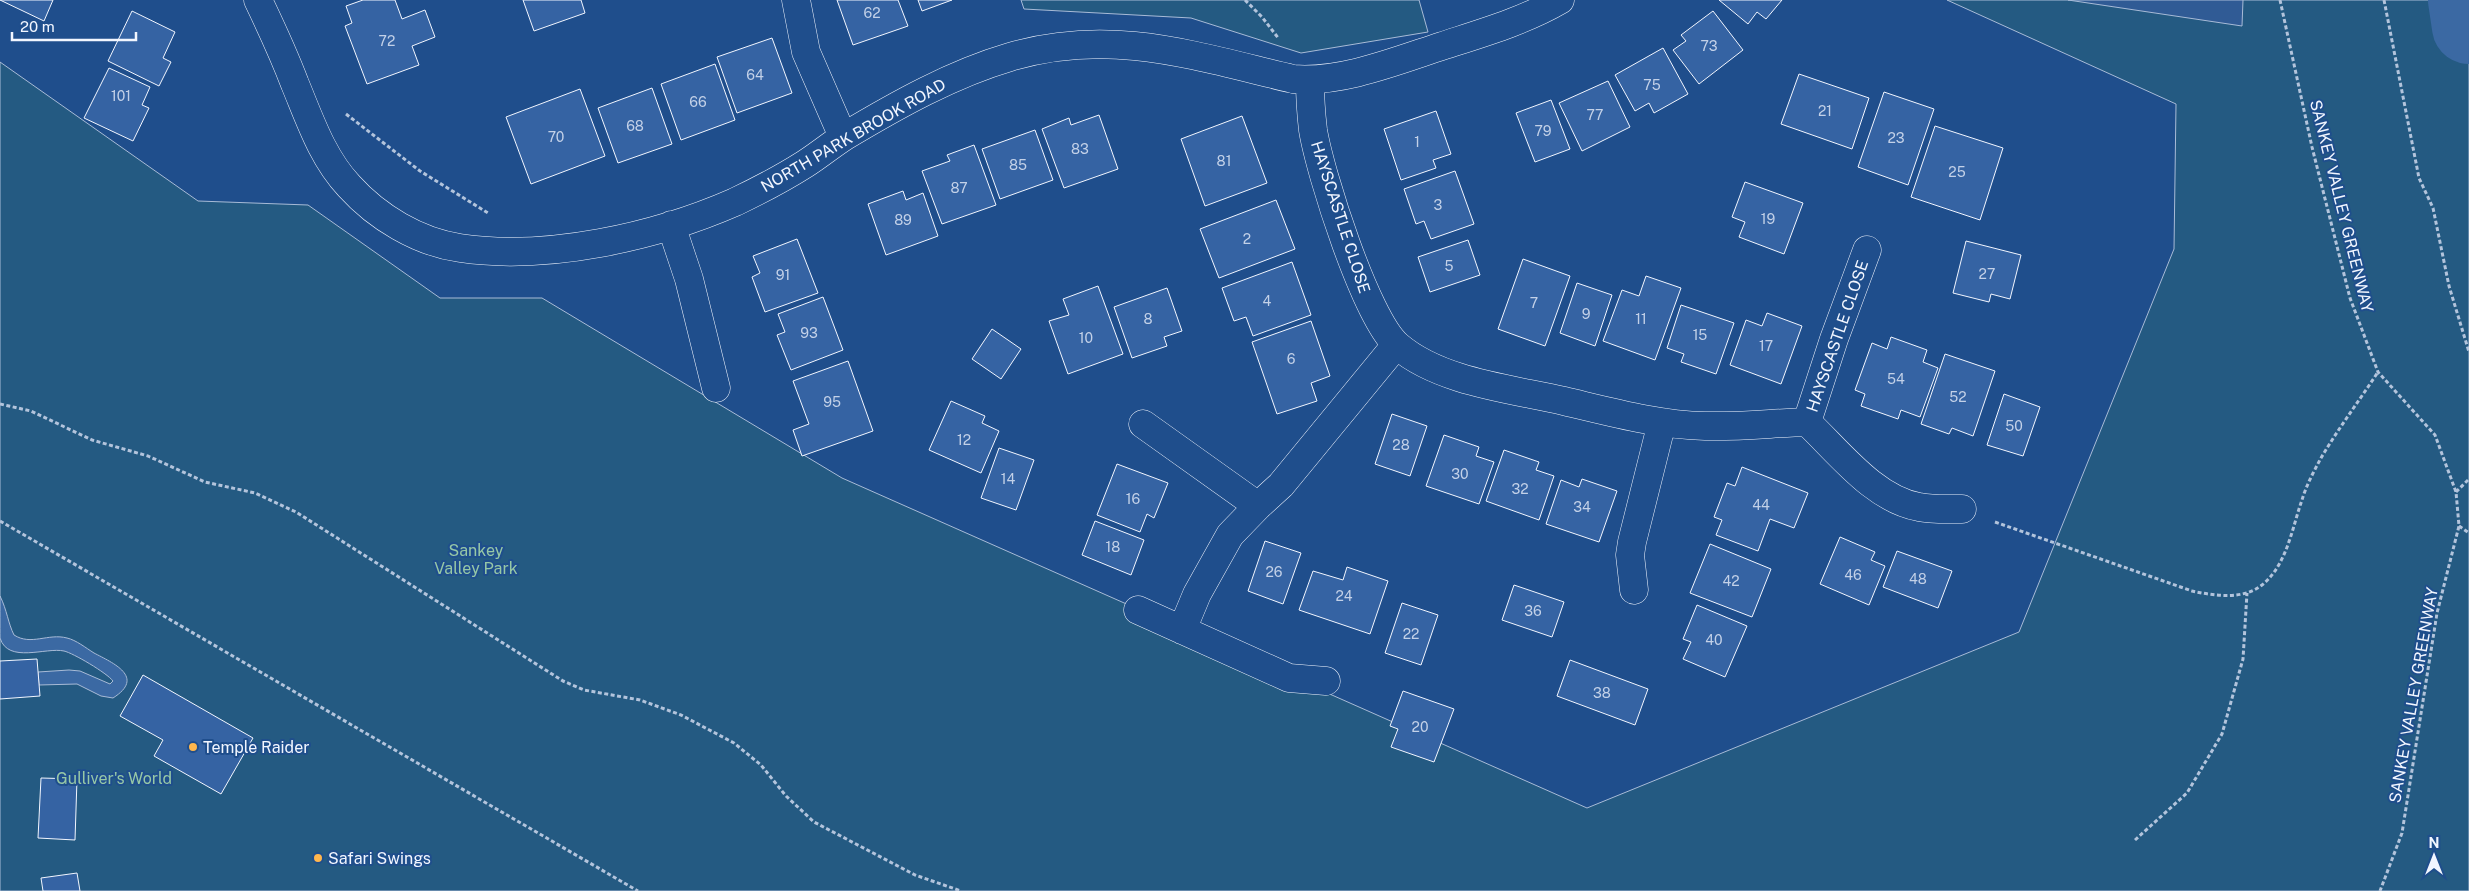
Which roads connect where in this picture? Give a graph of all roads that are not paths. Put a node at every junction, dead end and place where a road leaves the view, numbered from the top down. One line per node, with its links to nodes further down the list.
1 (258, 0): 6 (street, NORTH PARK BROOK ROAD)
2 (796, 0): 5 (street)
3 (1560, 0): 4 (street, NORTH PARK BROOK ROAD)
4 (1310, 81): 5 (street, NORTH PARK BROOK ROAD); 8 (street, HAYSCASTLE CLOSE)
5 (844, 137): 6 (street, NORTH PARK BROOK ROAD)
6 (671, 225): 9 (street)
7 (1867, 250): 11 (street, HAYSCASTLE CLOSE)
8 (1396, 345): 10 (street, HAYSCASTLE CLOSE); 13 (street)
9 (716, 388)
10 (1662, 422): 11 (street, HAYSCASTLE CLOSE); 15 (street)
11 (1807, 422): 14 (street, HAYSCASTLE CLOSE)
12 (1143, 424): 13 (street)
13 (1258, 506): 17 (street)
14 (1962, 509)
15 (1634, 590)
16 (1138, 610): 17 (street)
17 (1182, 630): 18 (street)
18 (1326, 681)

